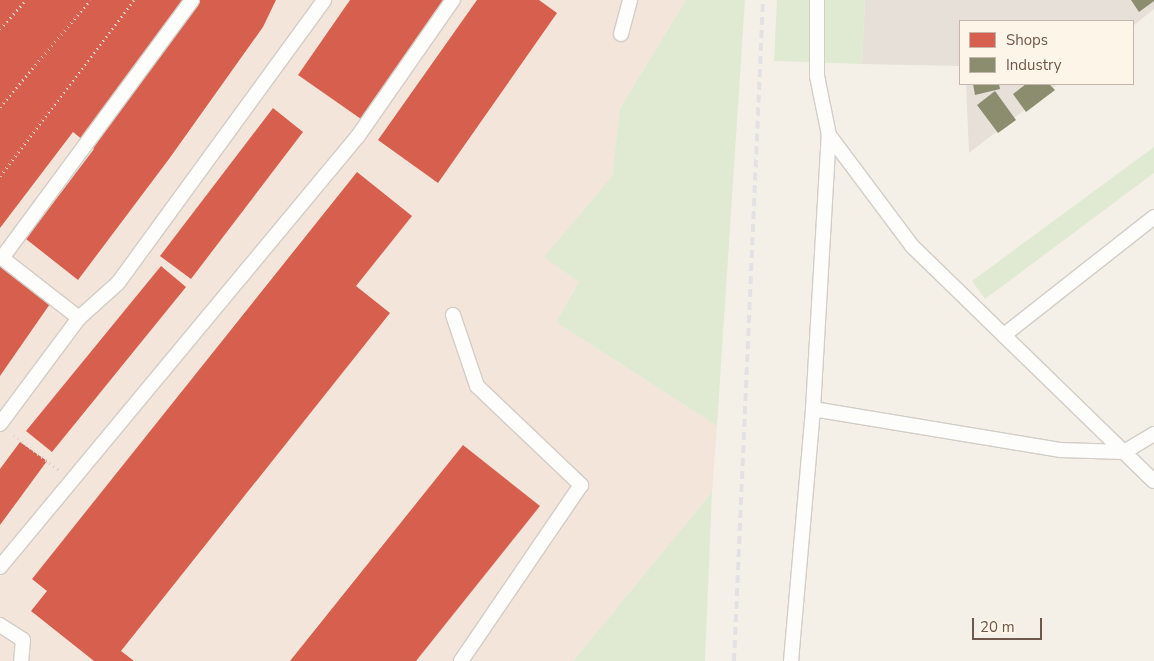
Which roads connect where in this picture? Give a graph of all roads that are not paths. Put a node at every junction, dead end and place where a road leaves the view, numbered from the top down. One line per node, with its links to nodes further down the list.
1 (192, 0): 10 (lane)
2 (324, 0): 10 (lane)
3 (453, 0): 17 (lane)
4 (630, 0): 6 (lane)
5 (817, 0): 7 (lane)
6 (621, 34)
7 (829, 135): 11 (lane); 12 (lane)
8 (1154, 217): 11 (lane)
9 (453, 315): 20 (lane)
10 (79, 318): 13 (lane)
11 (1004, 335): 15 (lane)
12 (813, 409): 15 (lane); 21 (lane)
13 (4, 427)
14 (1154, 434): 15 (lane)
15 (1124, 452): 16 (lane)
16 (1154, 481)
17 (0, 567)
18 (0, 625): 19 (lane)
19 (22, 661)
20 (461, 661)
21 (791, 661)

